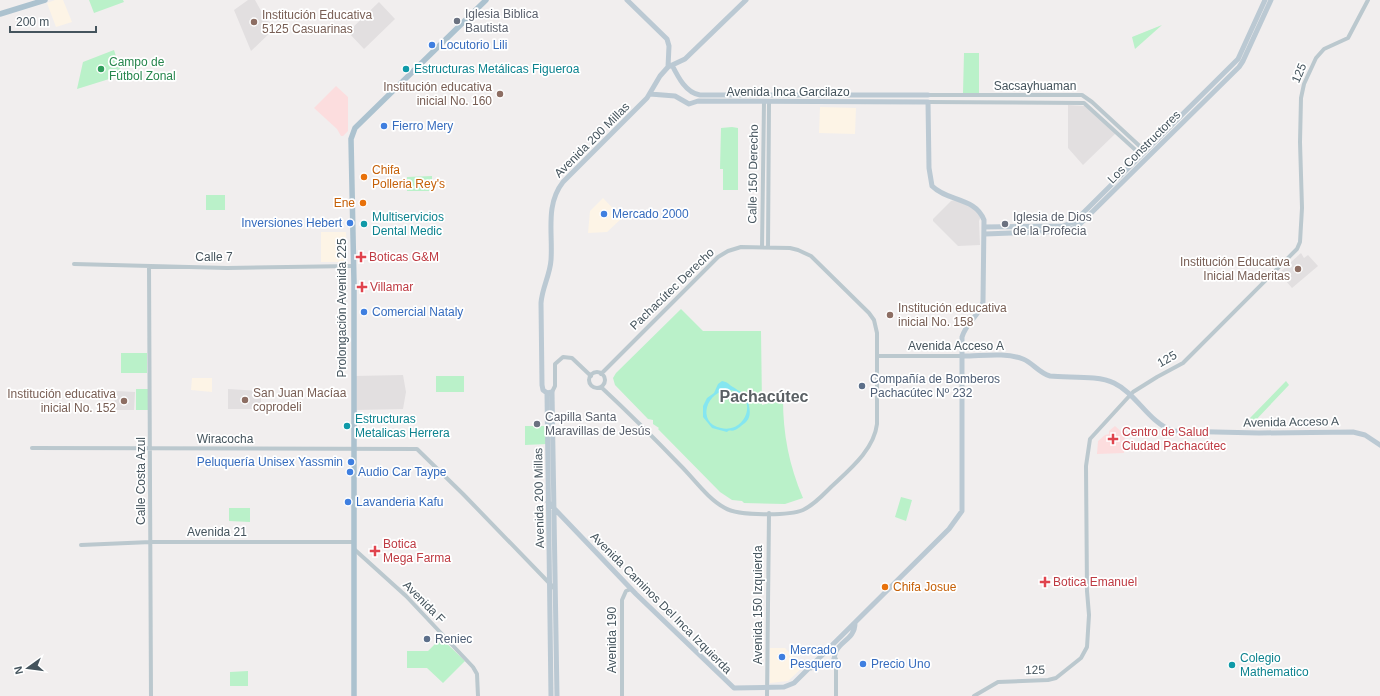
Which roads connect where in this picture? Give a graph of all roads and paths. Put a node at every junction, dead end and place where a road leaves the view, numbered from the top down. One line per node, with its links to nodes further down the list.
1 (45, 0): 8 (main road)
2 (486, 0): 21 (main road, Prolongación Avenida 225)
3 (627, 0): 9 (main road)
4 (746, 0): 9 (main road, Avenida 200 Millas)
5 (1265, 0): 14 (main road, Los Constructores)
6 (1271, 0): 16 (main road, Los Constructores)
7 (1368, 0): 28 (street, 125)
8 (0, 14)
9 (670, 66): 10 (main road, Avenida 200 Millas); 11 (main road, Avenida Inca Garcilazo)
10 (650, 94): 12 (main road, Avenida Inca Garcilazo); 27 (main road, Avenida 200 Millas)
11 (928, 95): 14 (street, Sacsayhuaman)
12 (766, 102): 13 (main road, Avenida Inca Garcilazo); 17 (street, Calle 150 Derecho); 18 (street, Calle 150 Derecho)
13 (928, 102): 14 (street); 15 (main road, Avenida Caminos Del Inca Izquierda)
14 (1143, 153): 15 (main road, Los Constructores)
15 (984, 227): 16 (main road, Avenida Caminos Del Inca Izquierda)
16 (985, 234): 23 (main road, Avenida Caminos Del Inca Izquierda)
17 (762, 247): 18 (street, Pachacútec Derecho); 24 (street, Pachacútec Derecho)
18 (768, 247): 22 (street, Pachacútec Derecho)
19 (74, 264): 20 (street, Calle 7)
20 (149, 266): 21 (street, Calle 7); 31 (street, Calle Costa Azul)
21 (353, 266): 32 (main road, Prolongación Avenida 225)
22 (878, 356): 23 (street, Avenida Acceso A); 35 (street, Pachacútec Derecho)
23 (963, 356): 28 (main road, Avenida Acceso A); 43 (main road, Avenida Caminos Del Inca Izquierda)
24 (601, 374): 25 (street); 26 (street)
25 (591, 376): 26 (street); 27 (street)
26 (601, 387): 35 (street, Pachacútec Derecho)
27 (549, 393): 33 (main road, Avenida 200 Millas); 34 (main road)
28 (1130, 395): 29 (main road, Avenida Acceso A); 60 (street, 125)
29 (1380, 445)
30 (32, 448): 31 (street, Wiracocha)
31 (150, 448): 32 (street, Wiracocha); 36 (street, Calle Costa Azul)
32 (354, 448): 37 (main road, Prolongación Avenida 225); 40 (street, Wiracocha)
33 (548, 502): 34 (main road, Avenida Caminos Del Inca Izquierda); 40 (main road, Avenida 200 Millas)
34 (555, 509): 41 (main road); 42 (main road, Avenida Caminos Del Inca Izquierda)
35 (769, 513): 51 (street, Avenida 150 Izquierda)
36 (151, 542): 37 (street, Avenida 21); 38 (street, Avenida 21); 52 (street, Calle Costa Azul)
37 (354, 542): 39 (main road, Prolongación Avenida 225)
38 (81, 545)
39 (354, 549): 53 (main road, Prolongación Avenida 225); 54 (street, Avenida F)
40 (550, 584): 41 (street); 55 (main road, Avenida 200 Millas)
41 (555, 589): 56 (main road)
42 (632, 589): 51 (main road, Avenida Caminos Del Inca Izquierda); 57 (street, Avenida 190)
43 (855, 623): 44 (main road, Avenida Caminos Del Inca Izquierda); 45 (main road, Avenida Caminos Del Inca Izquierda)
44 (845, 632): 45 (main road); 46 (main road, Avenida Caminos Del Inca Izquierda)
45 (851, 636): 47 (main road, Avenida Caminos Del Inca Izquierda)
46 (823, 654): 48 (main road); 49 (main road, Avenida Caminos Del Inca Izquierda)
47 (836, 659): 48 (main road, Avenida Caminos Del Inca Izquierda); 50 (street)
48 (828, 664): 49 (main road, Avenida Caminos Del Inca Izquierda); 50 (street)
49 (808, 670): 51 (main road, Avenida Caminos Del Inca Izquierda)
50 (836, 677): 59 (street)
51 (767, 688): 58 (street, Avenida 150 Izquierda)
52 (151, 696)
53 (354, 696)
54 (478, 696)
55 (551, 696)
56 (557, 696)
57 (622, 696)
58 (767, 696)
59 (836, 696)
60 (974, 696)

